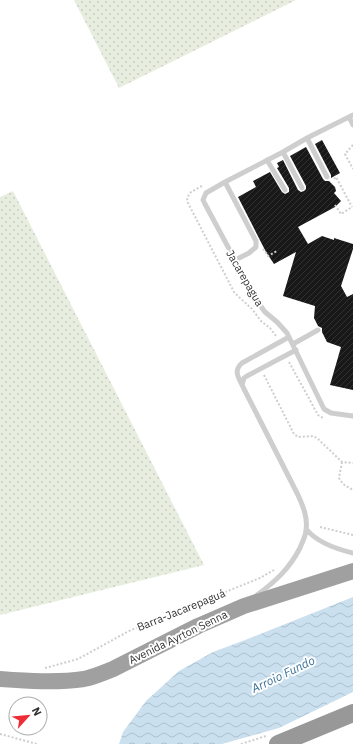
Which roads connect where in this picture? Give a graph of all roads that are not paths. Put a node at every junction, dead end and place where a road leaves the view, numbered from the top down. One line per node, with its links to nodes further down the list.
1 (351, 116): 2 (lane); 3 (lane)
2 (353, 125)
3 (307, 138): 4 (lane); 6 (lane)
4 (283, 152): 5 (lane); 8 (lane)
5 (267, 160): 7 (lane); 9 (lane)
6 (327, 177)
7 (225, 182): 10 (lane, Jacarepagua); 10 (lane)
8 (302, 188)
9 (285, 190)
10 (234, 260): 12 (lane, Jacarepagua)
11 (318, 330): 13 (lane)
12 (289, 337): 13 (lane, Jacarepagua); 15 (lane)
13 (293, 344): 14 (lane, Jacarepagua)
14 (296, 350): 15 (lane); 16 (lane, Jacarepagua)
15 (242, 385): 17 (lane)
16 (353, 416)
17 (307, 530): 18 (lane); 20 (lane)
18 (353, 553)
19 (353, 571): 20 (highway, Avenida Ayrton Senna)
20 (244, 606): 21 (highway, Avenida Ayrton Senna)
21 (0, 679)
22 (353, 713): 23 (highway)
23 (278, 744)

